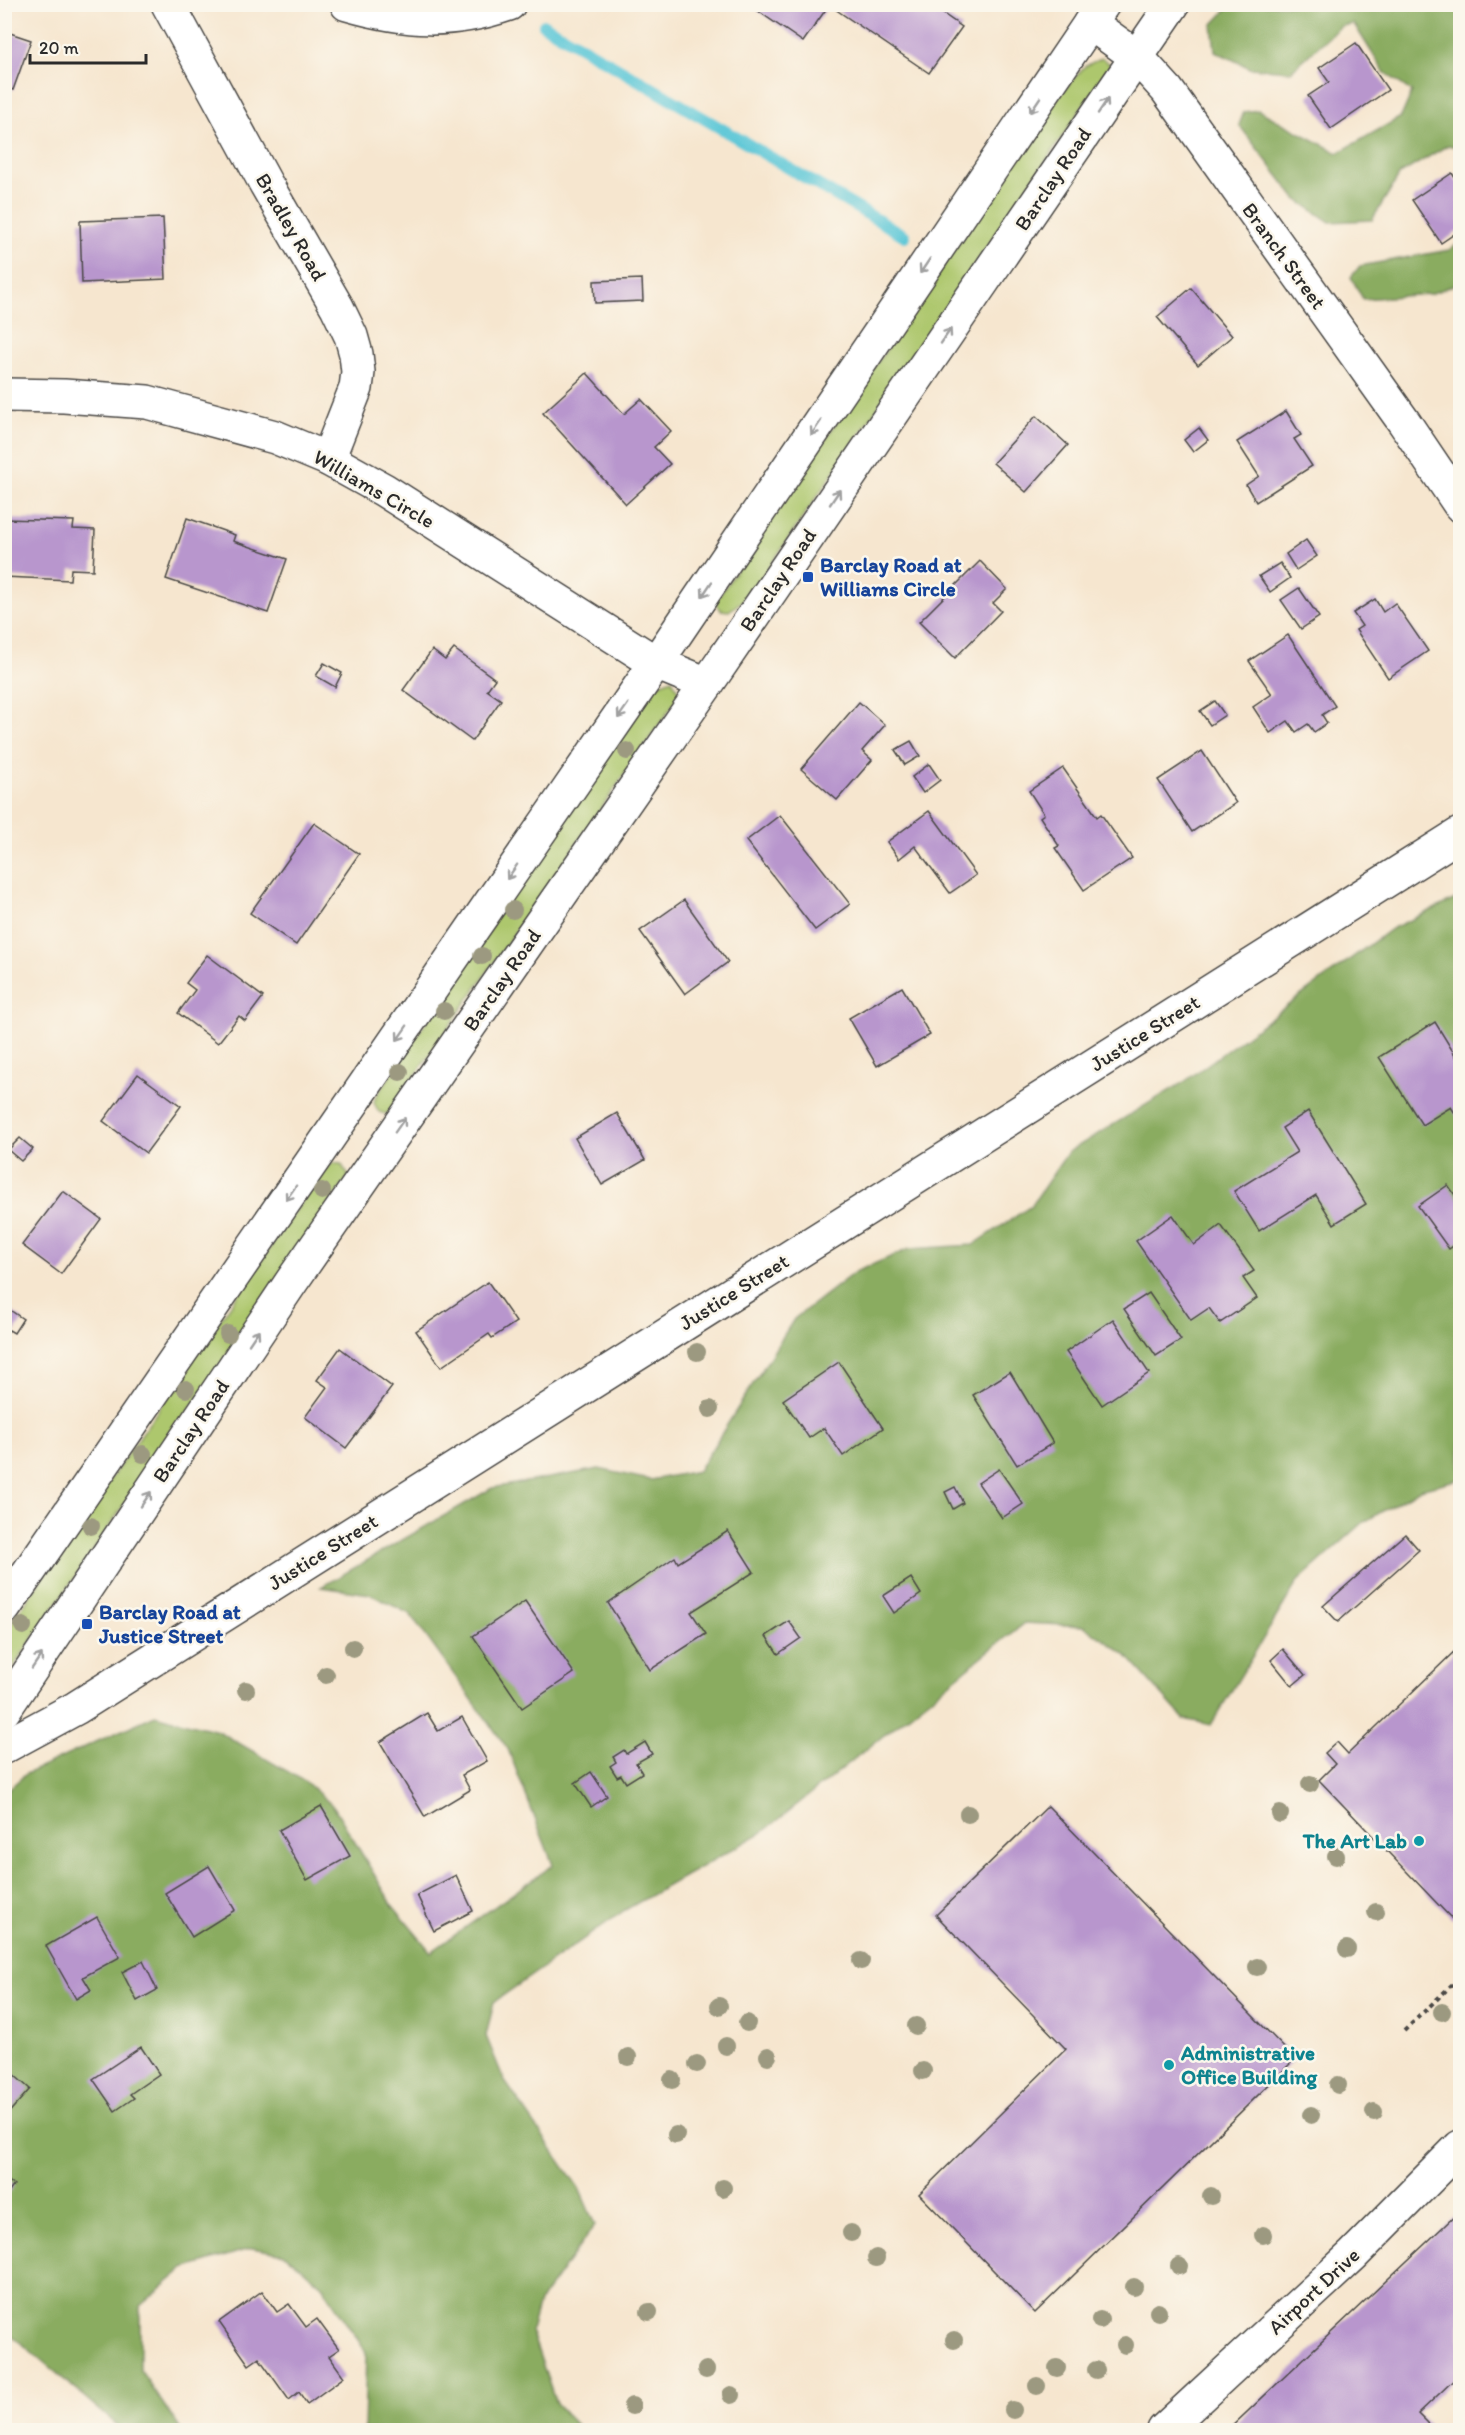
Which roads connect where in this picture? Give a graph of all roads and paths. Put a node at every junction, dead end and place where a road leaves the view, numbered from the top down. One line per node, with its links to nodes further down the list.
1 (168, 4): 8 (street, Bradley Road)
2 (347, 4): 3 (street)
3 (509, 4)
4 (1173, 4): 6 (street, Barclay Road)
5 (1097, 14): 6 (street, Branch Street); 10 (street, one-way to 10)
6 (1137, 57): 9 (street, Branch Street); 11 (street, Barclay Road, one-way to 6)
7 (4, 395): 8 (street, Williams Circle)
8 (328, 459): 10 (street, Williams Circle)
9 (1461, 505)
10 (656, 663): 11 (street, Williams Circle); 13 (street, one-way to 13)
11 (707, 684): 14 (street, Barclay Road, one-way to 11)
12 (1461, 834): 17 (street, Justice Street)
13 (338, 1125): 14 (street); 15 (street, one-way to 15)
14 (380, 1154): 16 (street, Barclay Road, one-way to 14)
15 (4, 1608)
16 (4, 1710)
17 (4, 1747)
18 (1461, 1977): 19 (path)
19 (1404, 2031)
20 (1461, 2147): 21 (street, Airport Drive)
21 (1164, 2430)

